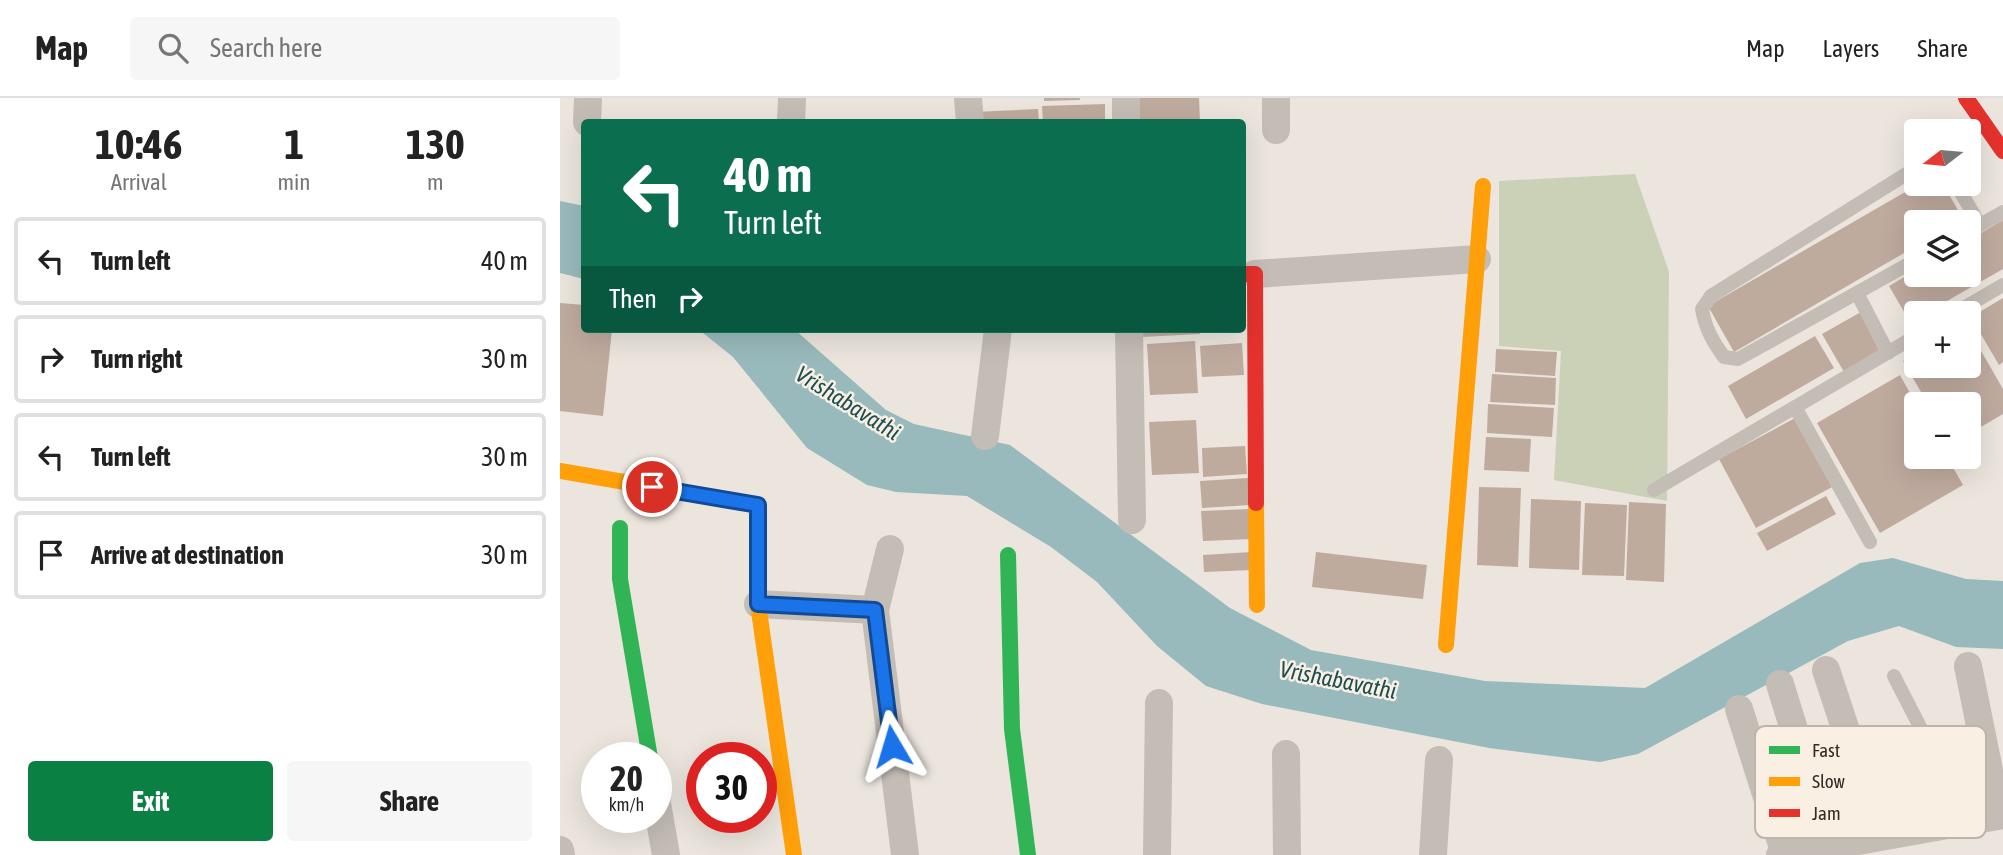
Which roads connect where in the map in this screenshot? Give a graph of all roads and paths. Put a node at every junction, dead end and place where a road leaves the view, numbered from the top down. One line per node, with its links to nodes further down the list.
1 (588, 98): 7 (street)
2 (792, 98): 8 (street)
3 (968, 98): 9 (street)
4 (1126, 98): 10 (street)
5 (1276, 98): 13 (street)
6 (1966, 98): 11 (main road)
7 (587, 119)
8 (791, 119)
9 (970, 119)
10 (1126, 119)
11 (1985, 125): 12 (lane); 14 (main road)
12 (1981, 128)
13 (1276, 130)
14 (2003, 151)
15 (1904, 175): 23 (lane)
16 (1483, 186): 19 (main road)
17 (2003, 212): 18 (lane)
18 (1981, 224)
19 (1477, 259): 21 (street); 41 (main road)
20 (1904, 267): 23 (lane)
21 (1249, 274): 39 (main road)
22 (2003, 285): 24 (lane)
23 (1857, 293): 28 (lane)
24 (1976, 301)
25 (998, 333): 30 (street)
26 (1129, 333): 33 (street)
27 (1904, 343): 28 (lane)
28 (1888, 353): 29 (lane)
29 (1795, 407): 32 (lane); 35 (lane)
30 (985, 436)
31 (560, 471): 38 (main road)
32 (1654, 490)
33 (1132, 520)
34 (620, 528): 52 (main road)
35 (1871, 542)
36 (890, 549): 40 (street)
37 (1008, 555): 66 (main road)
38 (758, 604): 40 (street); 64 (main road)
39 (1257, 606)
40 (875, 610): 65 (street)
41 (1446, 645)
42 (1968, 666): 51 (street)
43 (1826, 670): 49 (street)
44 (1894, 676): 50 (lane)
45 (1780, 684): 48 (street)
46 (1159, 703): 67 (street)
47 (1739, 709): 56 (street)
48 (1793, 726)
49 (1844, 726)
50 (1919, 726)
51 (1981, 726)
52 (647, 742)
53 (1986, 747): 57 (street)
54 (1286, 754): 68 (street)
55 (1439, 760): 69 (street)
56 (1755, 763)
57 (2001, 815)
58 (662, 833): 63 (street)
59 (1777, 838): 70 (street)
60 (1828, 838): 62 (street)
61 (1875, 838): 62 (street)
62 (1830, 846): 70 (street)
63 (666, 855)
64 (794, 855)
65 (905, 855)
66 (1028, 855)
67 (1157, 855)
68 (1287, 855)
69 (1433, 855)
70 (1782, 855)

